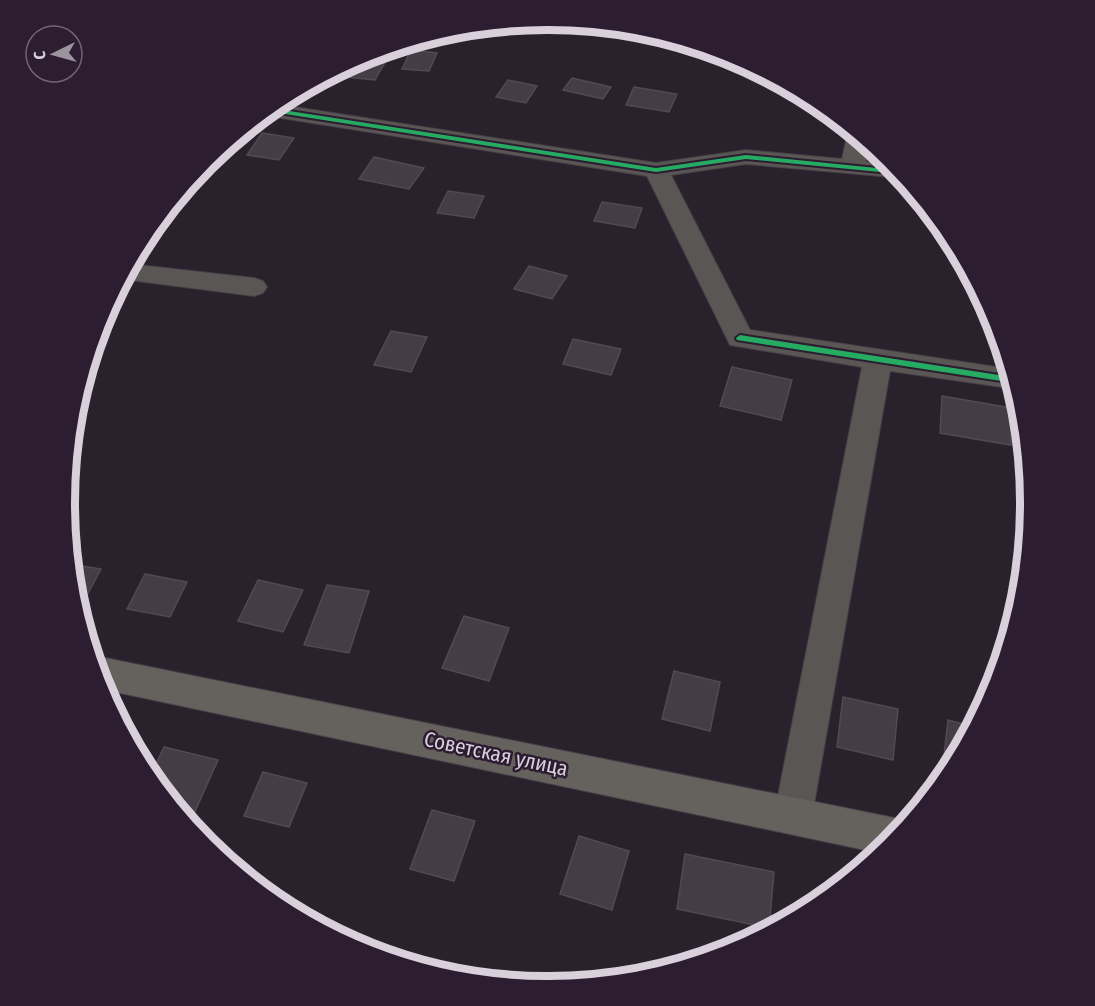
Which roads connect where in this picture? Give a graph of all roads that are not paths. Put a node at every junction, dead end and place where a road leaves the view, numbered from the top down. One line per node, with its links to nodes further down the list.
1 (282, 112): 4 (street)
2 (857, 145): 3 (street)
3 (853, 166): 4 (street); 5 (street)
4 (656, 170): 8 (street)
5 (883, 170)
6 (134, 273): 7 (street)
7 (254, 287)
8 (878, 360): 9 (street); 11 (street)
9 (1003, 379)
10 (107, 674): 11 (main road, Советская улица)
11 (793, 816): 12 (main road, Советская улица)
12 (884, 835)

